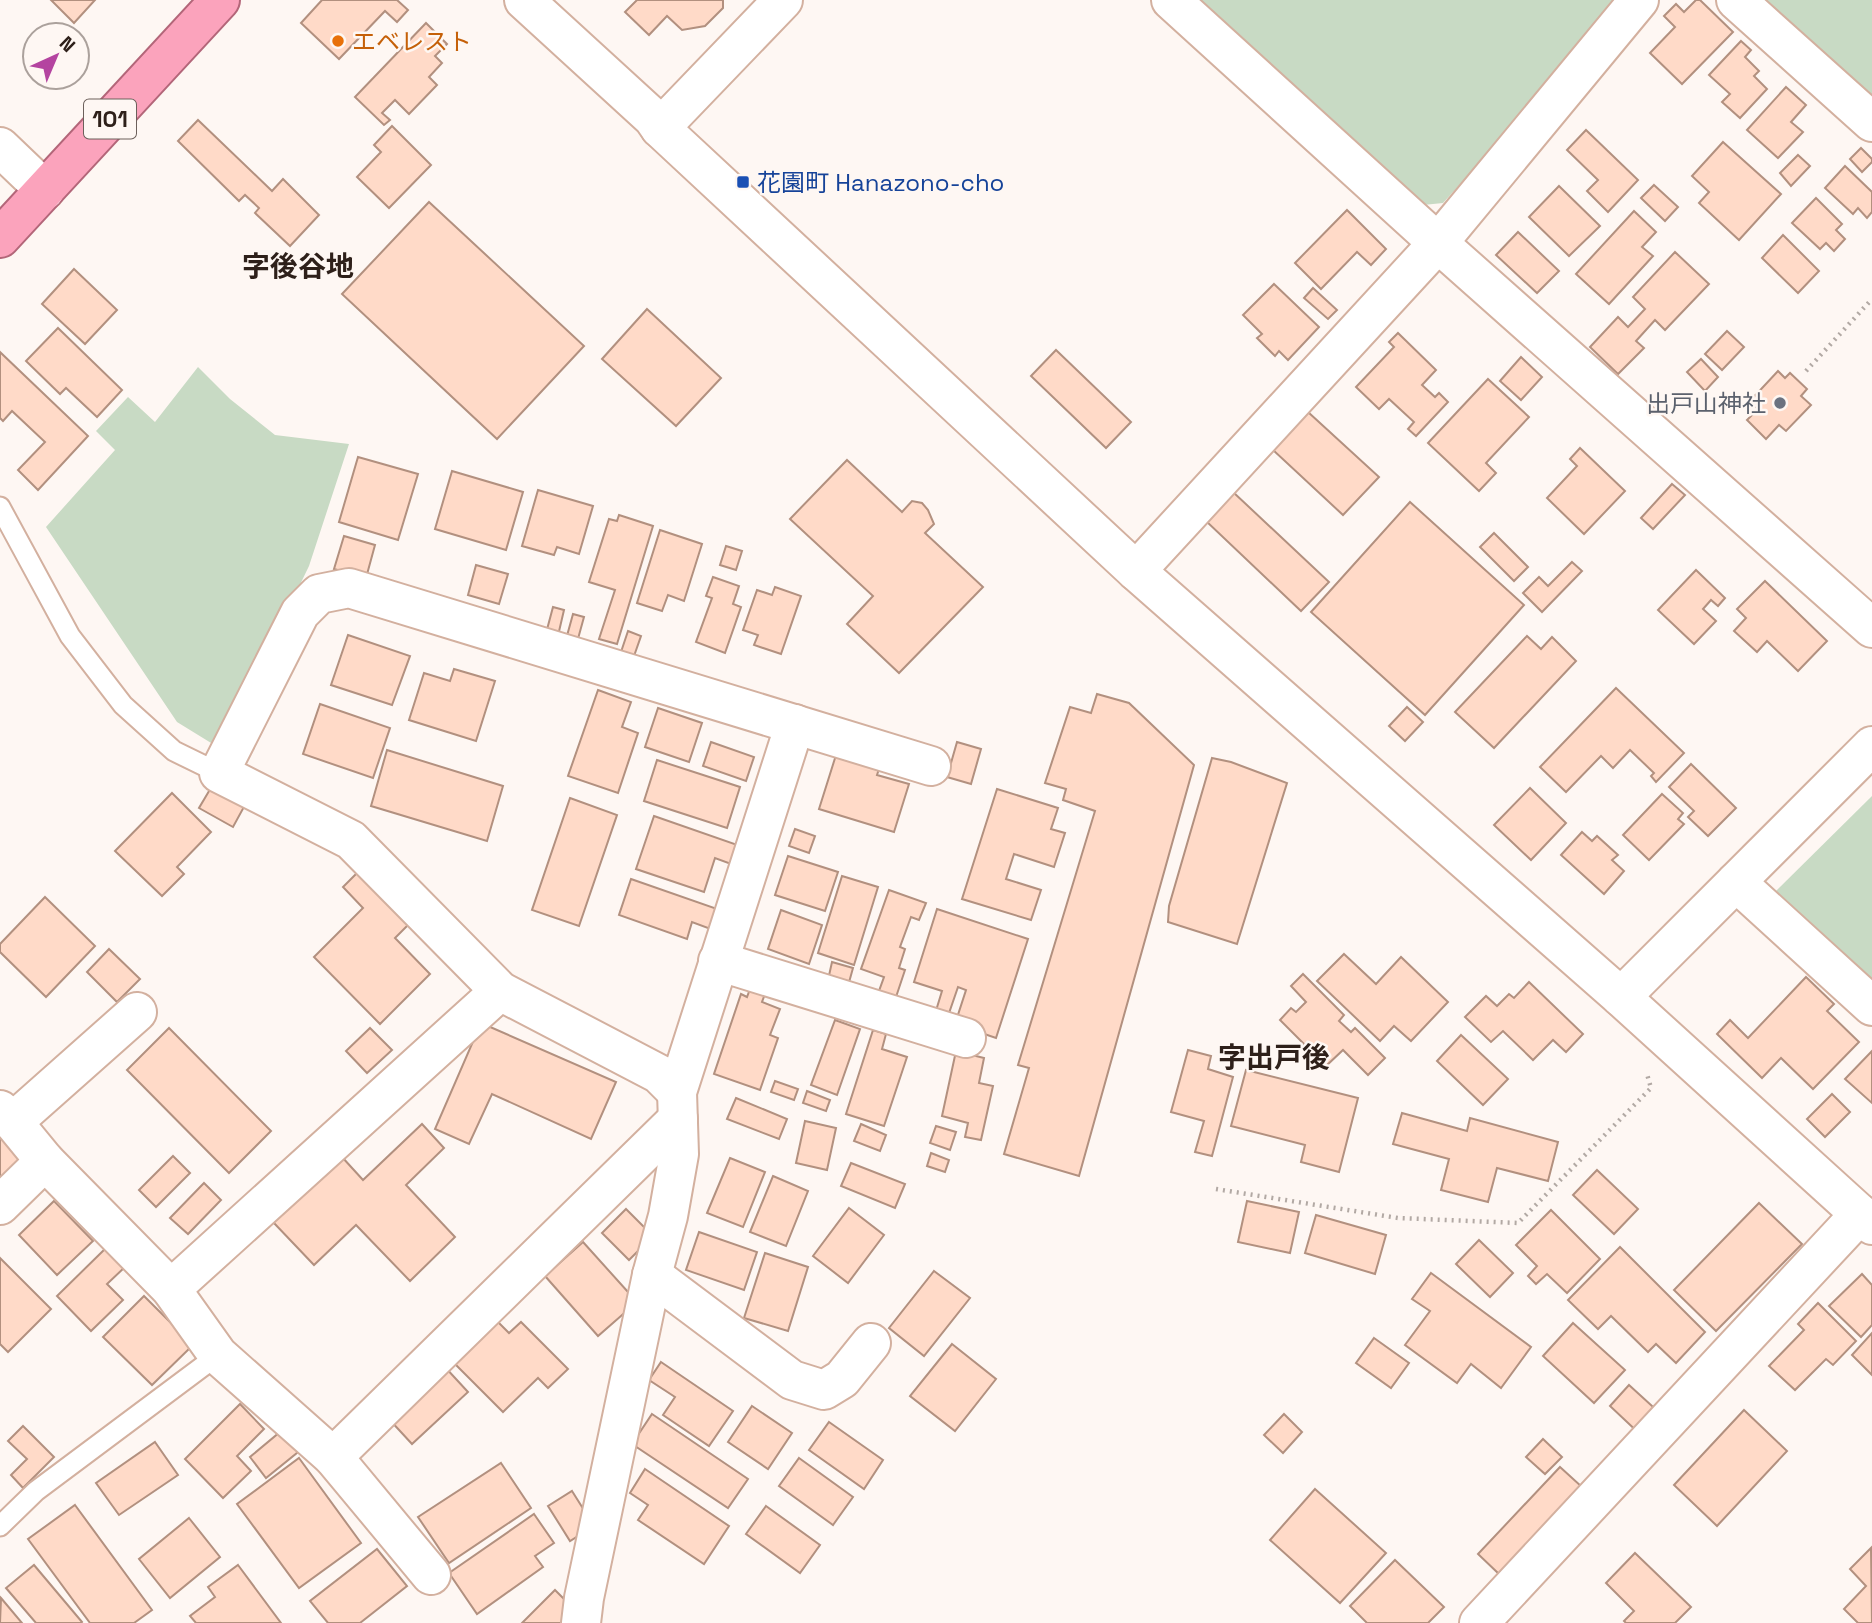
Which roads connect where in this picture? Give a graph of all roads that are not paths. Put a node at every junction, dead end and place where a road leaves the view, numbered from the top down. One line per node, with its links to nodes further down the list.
1 (220, 0): 10 (highway, 101)
2 (524, 0): 8 (street)
3 (783, 0): 8 (street)
4 (1171, 0): 12 (street)
5 (1639, 0): 12 (street)
6 (1736, 0): 7 (street)
7 (1872, 122)
8 (660, 128): 14 (street)
9 (0, 147): 10 (street)
10 (45, 190): 11 (highway, 101)
11 (0, 238)
12 (1438, 243): 14 (street); 15 (street)
13 (0, 507): 19 (lane)
14 (1136, 571): 23 (street)
15 (1872, 628)
16 (795, 724): 18 (street); 19 (street); 21 (street)
17 (1872, 746): 20 (street)
18 (931, 766)
19 (219, 772): 22 (street)
20 (1737, 882): 23 (street); 24 (street)
21 (718, 961): 26 (street); 27 (street)
22 (500, 991): 27 (street); 33 (street)
23 (1621, 997): 31 (street)
24 (1872, 1006)
25 (137, 1012): 28 (street)
26 (966, 1038)
27 (678, 1105): 32 (street); 36 (street)
28 (7, 1116): 29 (street)
29 (45, 1161): 30 (street); 33 (street)
30 (0, 1205)
31 (1866, 1219): 40 (street)
32 (652, 1275): 34 (street); 39 (street)
33 (172, 1289): 35 (street)
34 (871, 1343)
35 (218, 1355): 36 (street); 37 (lane)
36 (333, 1457): 38 (street)
37 (0, 1526)
38 (430, 1575)
39 (581, 1623)
40 (1479, 1623)

